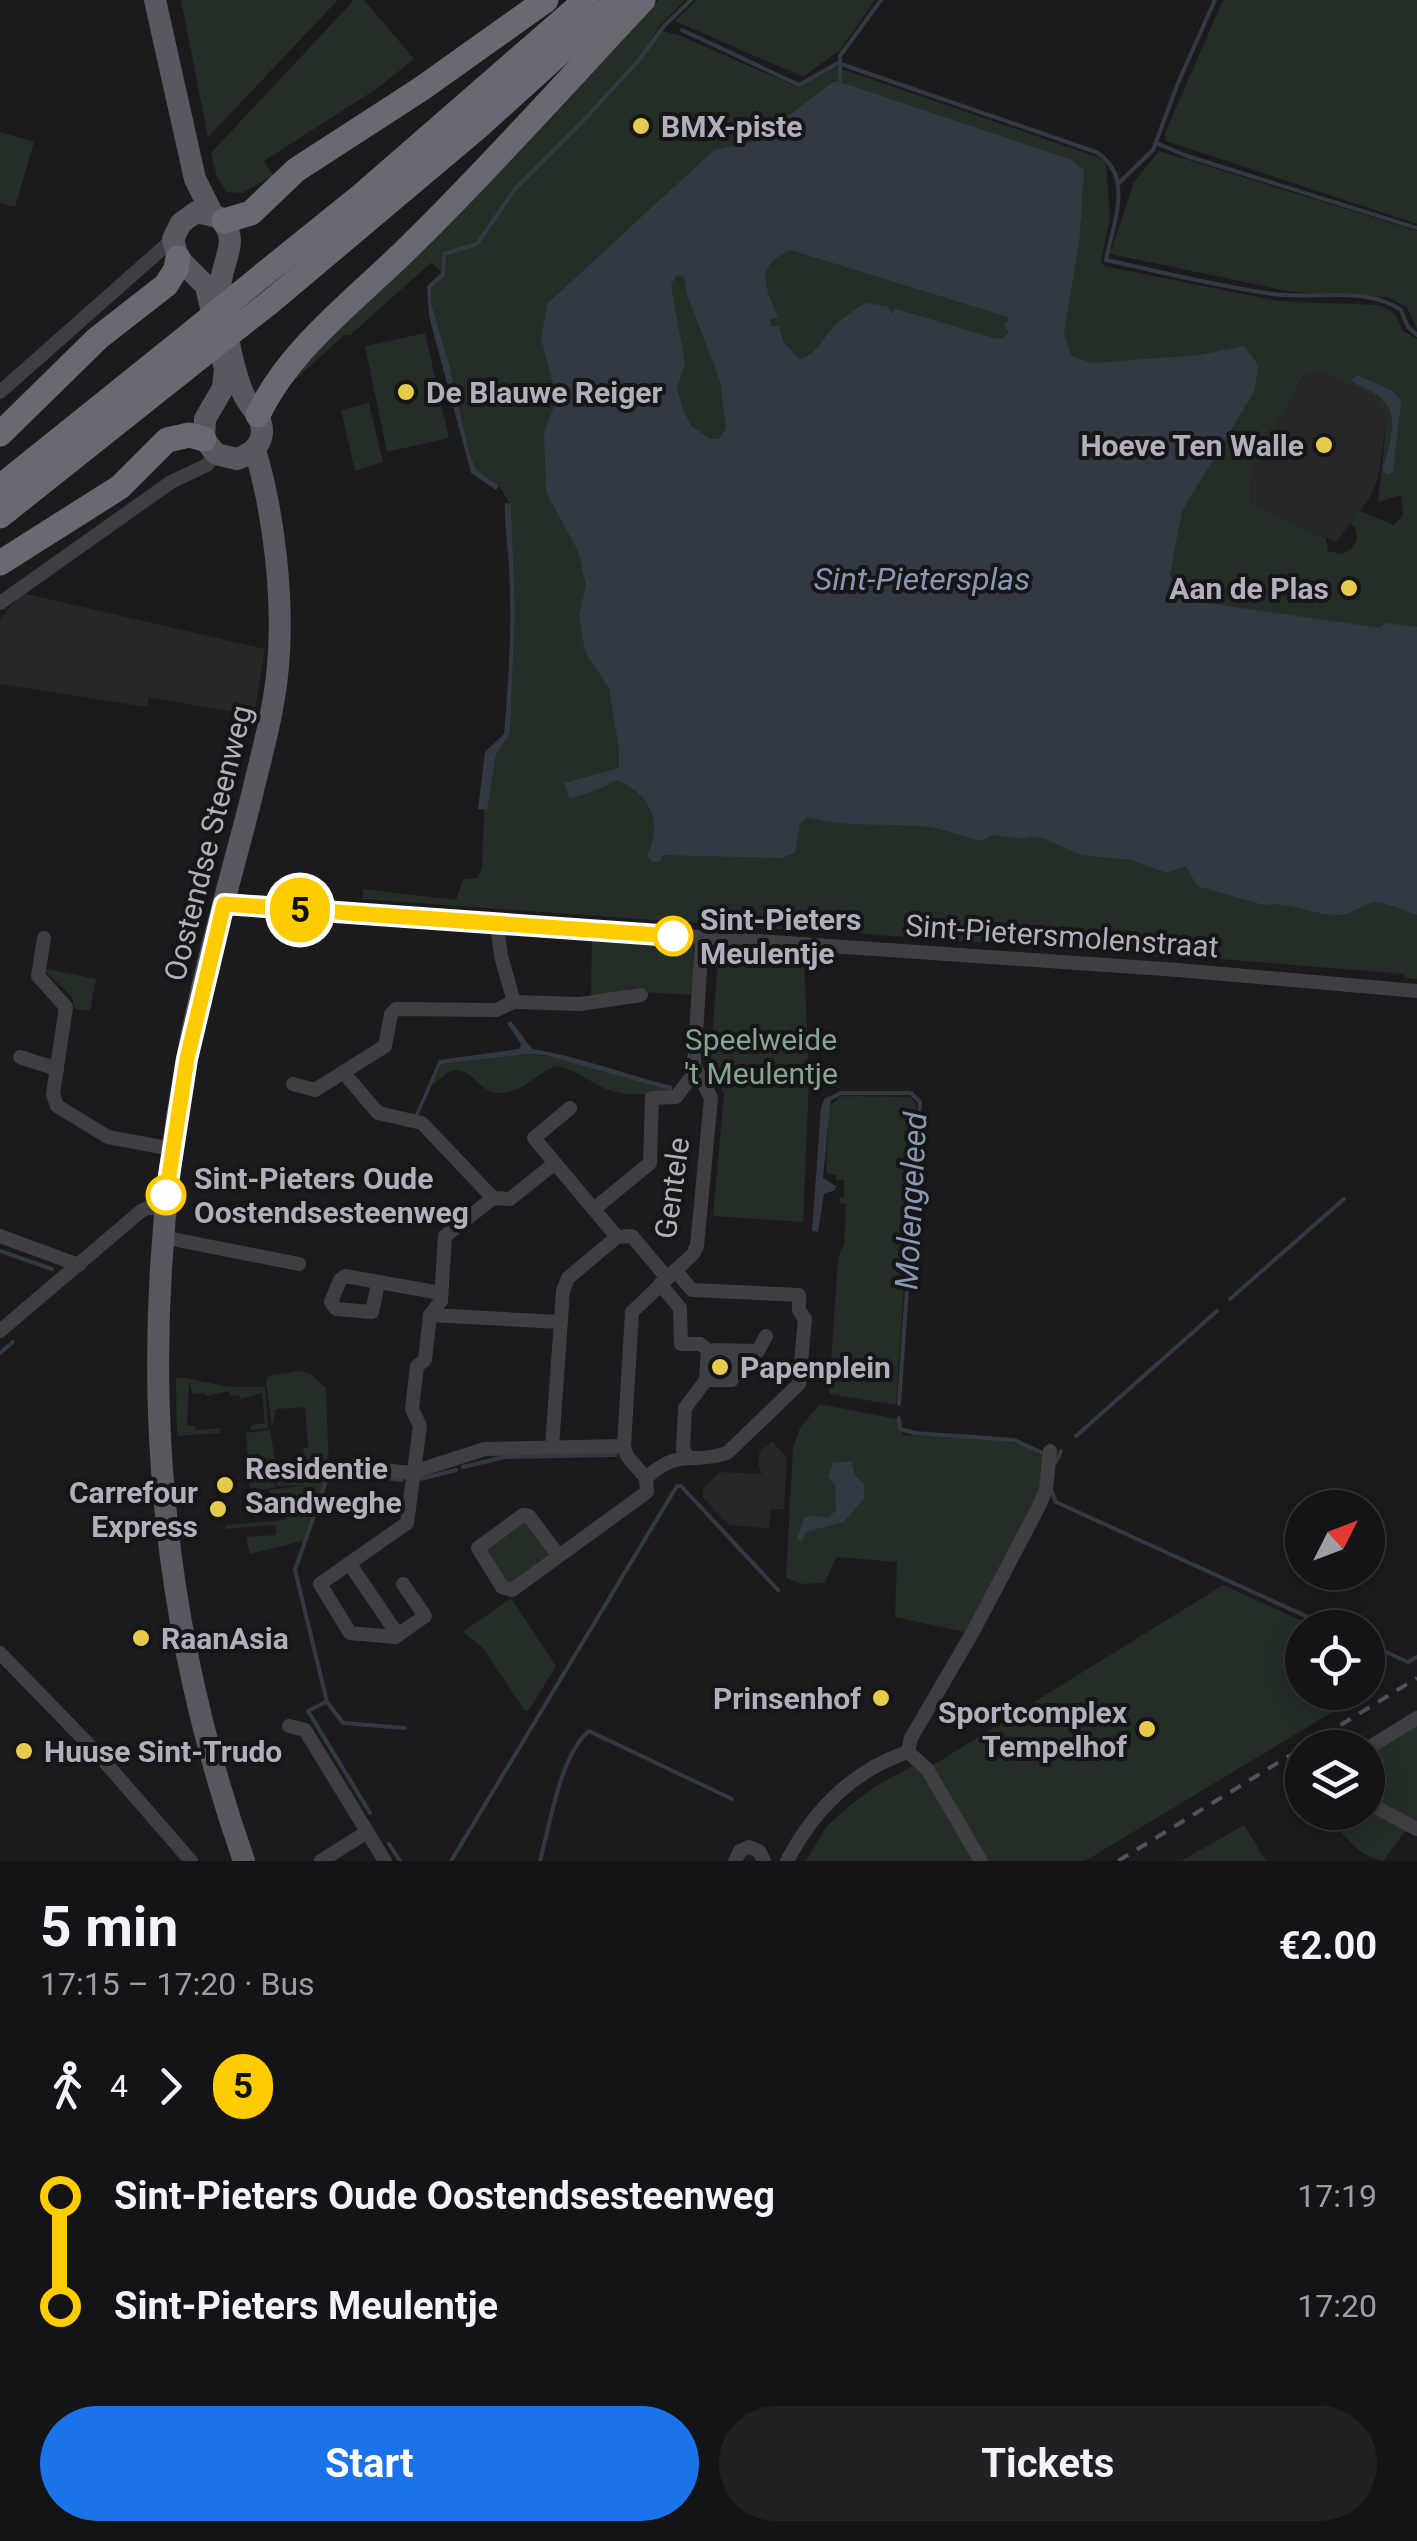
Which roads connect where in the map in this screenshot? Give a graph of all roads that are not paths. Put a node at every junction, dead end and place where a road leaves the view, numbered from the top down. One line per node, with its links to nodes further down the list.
1 (155, 0): 6 (main road, Oostendse Steenweg)
2 (546, 0): 6 (highway)
3 (586, 0): 12 (highway, bridge)
4 (618, 0): 13 (highway, bridge)
5 (643, 0): 9 (highway)
6 (208, 217): 7 (main road); 9 (main road, Oostendse Steenweg)
7 (182, 257): 8 (street); 10 (highway); 11 (main road)
8 (0, 392)
9 (250, 405): 11 (main road, Oostendse Steenweg)
10 (0, 434)
11 (224, 453): 14 (highway); 15 (street); 16 (main road, Oostendse Steenweg)
12 (0, 487)
13 (0, 516)
14 (0, 563)
15 (0, 603)
16 (224, 904): 17 (street, Sint-Pietersmolenstraat); 29 (main road, Oostendse Steenweg)
17 (497, 924): 19 (street, Sint-Pietersmolenstraat); 22 (street)
18 (44, 938): 24 (street)
19 (702, 938): 20 (street, Sint-Pietersmolenstraat); 26 (street, Gentele)
20 (1417, 992)
21 (641, 995): 22 (street)
22 (514, 1002): 25 (street)
23 (20, 1057): 24 (street)
24 (56, 1069): 29 (street)
25 (343, 1072): 27 (street); 31 (street)
26 (695, 1072): 33 (street); 39 (street, Gentele)
27 (292, 1084)
28 (570, 1108): 30 (street)
29 (172, 1149): 32 (main road, Oostendse Steenweg)
30 (555, 1163): 31 (street); 33 (street)
31 (493, 1198): 41 (street)
32 (165, 1208): 35 (main road, Oostendse Steenweg); 38 (street)
33 (594, 1210): 36 (street)
34 (0, 1236): 38 (street)
35 (162, 1237): 37 (street); 69 (main road, Oostendse Steenweg)
36 (617, 1237): 39 (street); 43 (street)
37 (298, 1264)
38 (79, 1265): 44 (street)
39 (667, 1277): 46 (street); 49 (street, Gentele); 52 (street)
40 (378, 1284): 41 (street)
41 (441, 1293): 42 (street)
42 (430, 1314): 43 (street); 54 (street)
43 (560, 1322): 50 (street)
44 (0, 1332)
45 (766, 1336): 47 (street)
46 (708, 1350): 47 (street); 48 (street)
47 (734, 1352): 48 (street)
48 (706, 1380): 52 (street)
49 (624, 1446): 50 (street); 55 (street)
50 (552, 1447): 54 (street)
51 (1050, 1451): 64 (street)
52 (687, 1456): 55 (street)
53 (356, 1467): 54 (street)
54 (414, 1472): 57 (street)
55 (646, 1485): 56 (street)
56 (558, 1555): 56 (street)
57 (349, 1563): 59 (street); 59 (street)
58 (403, 1584): 59 (street)
59 (398, 1634)
60 (0, 1653): 68 (street)
61 (1417, 1718): 63 (street)
62 (289, 1726): 67 (street)
63 (1385, 1738)
64 (908, 1752): 74 (street); 75 (street)
65 (1385, 1812): 66 (street)
66 (1417, 1830)
67 (367, 1832): 70 (street); 71 (street)
68 (191, 1861)
69 (244, 1861)
70 (321, 1861)
71 (385, 1861)
72 (735, 1861): 73 (street)
73 (764, 1861)
74 (787, 1861)
75 (982, 1861)

